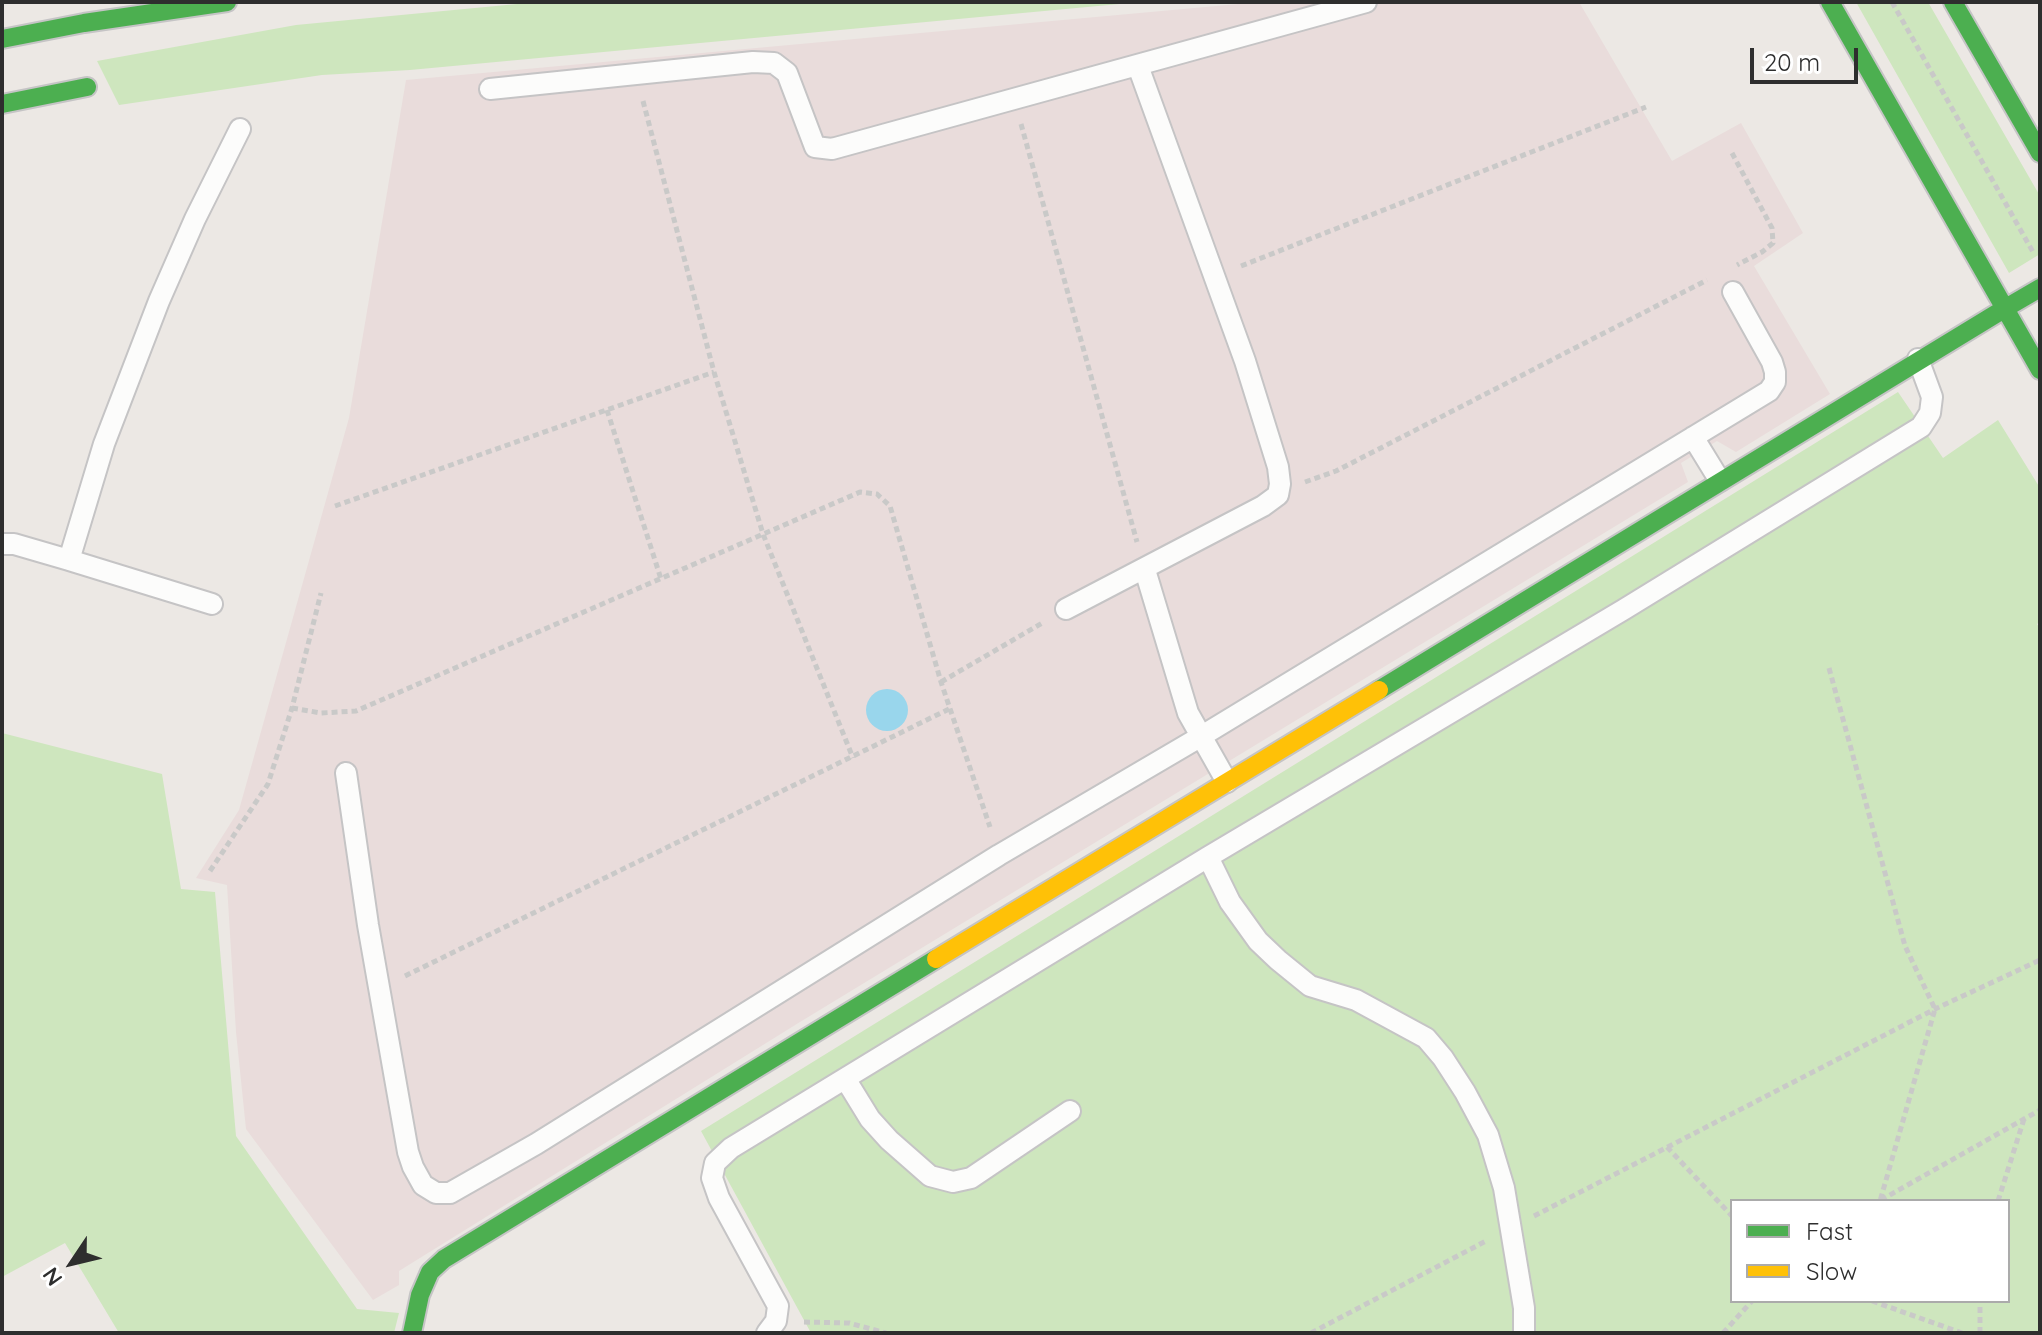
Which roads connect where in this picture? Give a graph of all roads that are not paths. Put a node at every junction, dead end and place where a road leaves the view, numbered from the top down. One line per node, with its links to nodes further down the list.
1 (227, 2): 5 (street)
2 (1366, 2): 6 (lane)
3 (1830, 2): 14 (street)
4 (1953, 2): 11 (street)
5 (2, 39)
6 (1138, 66): 8 (lane); 21 (lane)
7 (87, 87): 9 (street)
8 (490, 89)
9 (2, 104)
10 (240, 129): 20 (lane)
11 (2040, 153)
12 (2040, 288): 14 (street)
13 (1733, 292): 17 (lane)
14 (2004, 309): 15 (street); 16 (street)
15 (1918, 359): 18 (street); 27 (lane)
16 (2040, 370)
17 (1693, 437): 18 (lane); 24 (lane)
18 (1720, 481): 26 (street)
19 (2, 544): 20 (lane)
20 (69, 560): 22 (lane)
21 (1145, 570): 23 (lane); 24 (lane)
22 (212, 604)
23 (1066, 609)
24 (1200, 737): 25 (lane); 26 (lane)
25 (346, 773)
26 (1227, 782): 31 (street)
27 (1208, 857): 28 (lane); 32 (lane)
28 (846, 1080): 29 (lane); 30 (lane)
29 (1070, 1111)
30 (772, 1327)
31 (412, 1333)
32 (1524, 1333)

